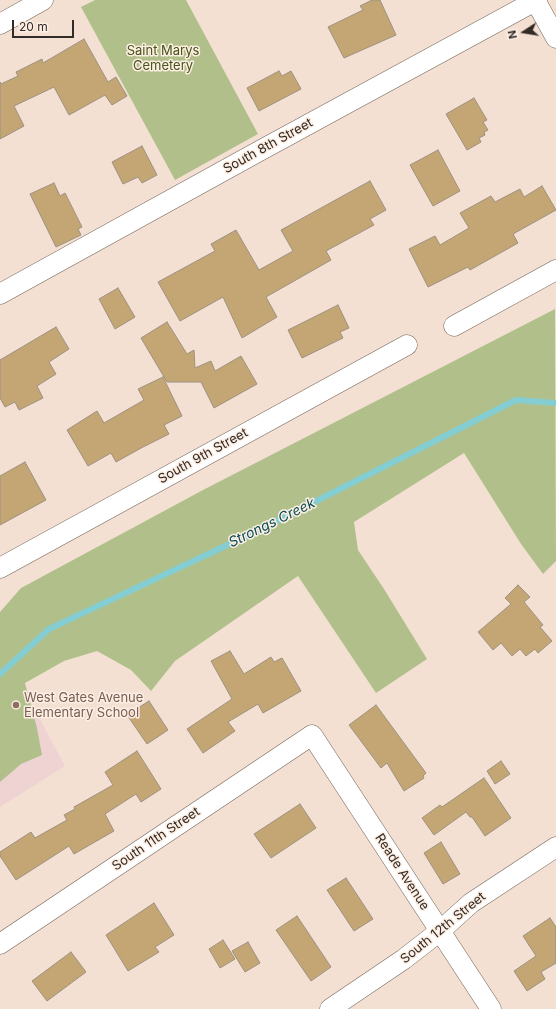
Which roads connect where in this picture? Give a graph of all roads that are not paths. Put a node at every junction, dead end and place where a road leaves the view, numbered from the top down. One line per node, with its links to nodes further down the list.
1 (43, 0): 3 (street)
2 (536, 0): 4 (street); 6 (street, South 8th Street)
3 (0, 24)
4 (556, 38)
5 (556, 270): 7 (street)
6 (0, 294)
7 (454, 326)
8 (407, 345): 9 (street, South 9th Street)
9 (0, 568)
10 (312, 735): 12 (street, Reade Avenue); 13 (street, South 11th Street)
11 (556, 847): 12 (street, South 12th Street)
12 (440, 931): 14 (street, South 12th Street); 15 (street, Reade Avenue)
13 (0, 944)
14 (330, 1009)
15 (491, 1009)

